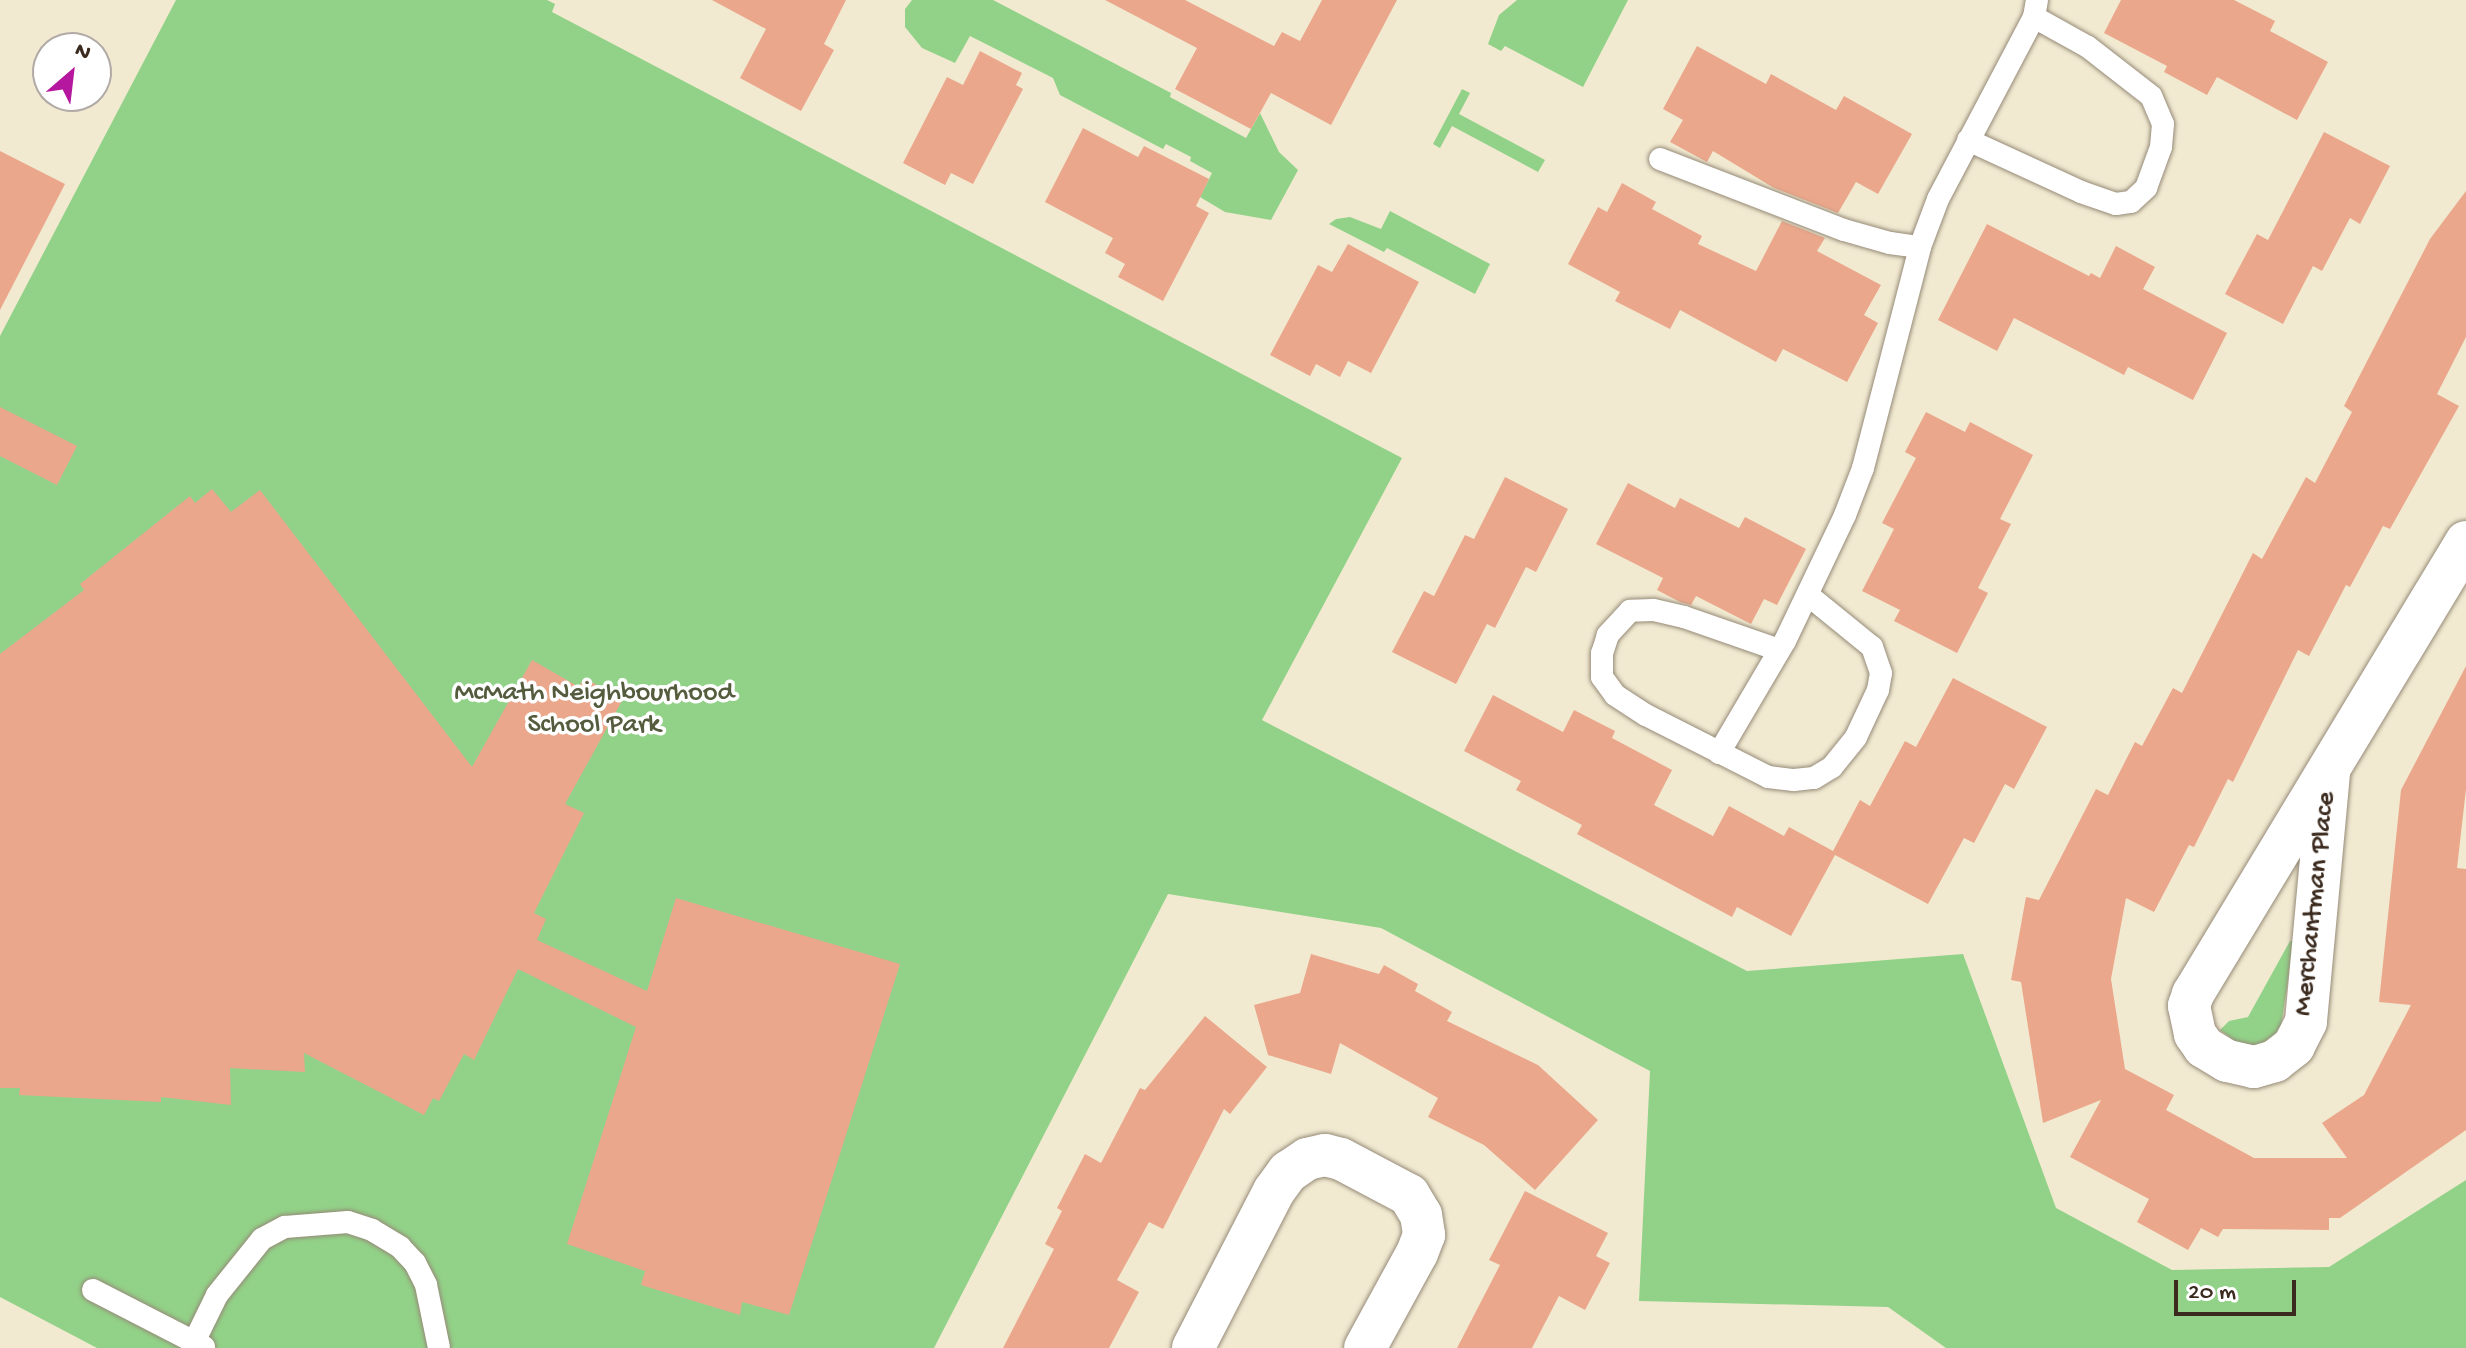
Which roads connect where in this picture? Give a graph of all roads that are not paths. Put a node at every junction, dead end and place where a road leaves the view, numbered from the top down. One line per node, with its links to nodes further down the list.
1 (2036, 9): 2 (lane); 2 (lane)
2 (1968, 140): 4 (lane)
3 (1660, 159): 4 (lane)
4 (1920, 247): 6 (lane)
5 (2466, 542): 9 (street, Merchantman Place)
6 (1808, 595): 7 (lane); 8 (lane)
7 (1779, 650): 8 (lane); 8 (lane)
8 (1719, 753)
9 (2329, 773): 9 (street, Merchantman Place)
10 (93, 1290): 12 (lane)
11 (433, 1309): 12 (lane); 13 (lane); 14 (lane)
12 (199, 1345)
13 (422, 1348)
14 (439, 1348)
15 (1193, 1348): 16 (street)
16 (1365, 1348)

